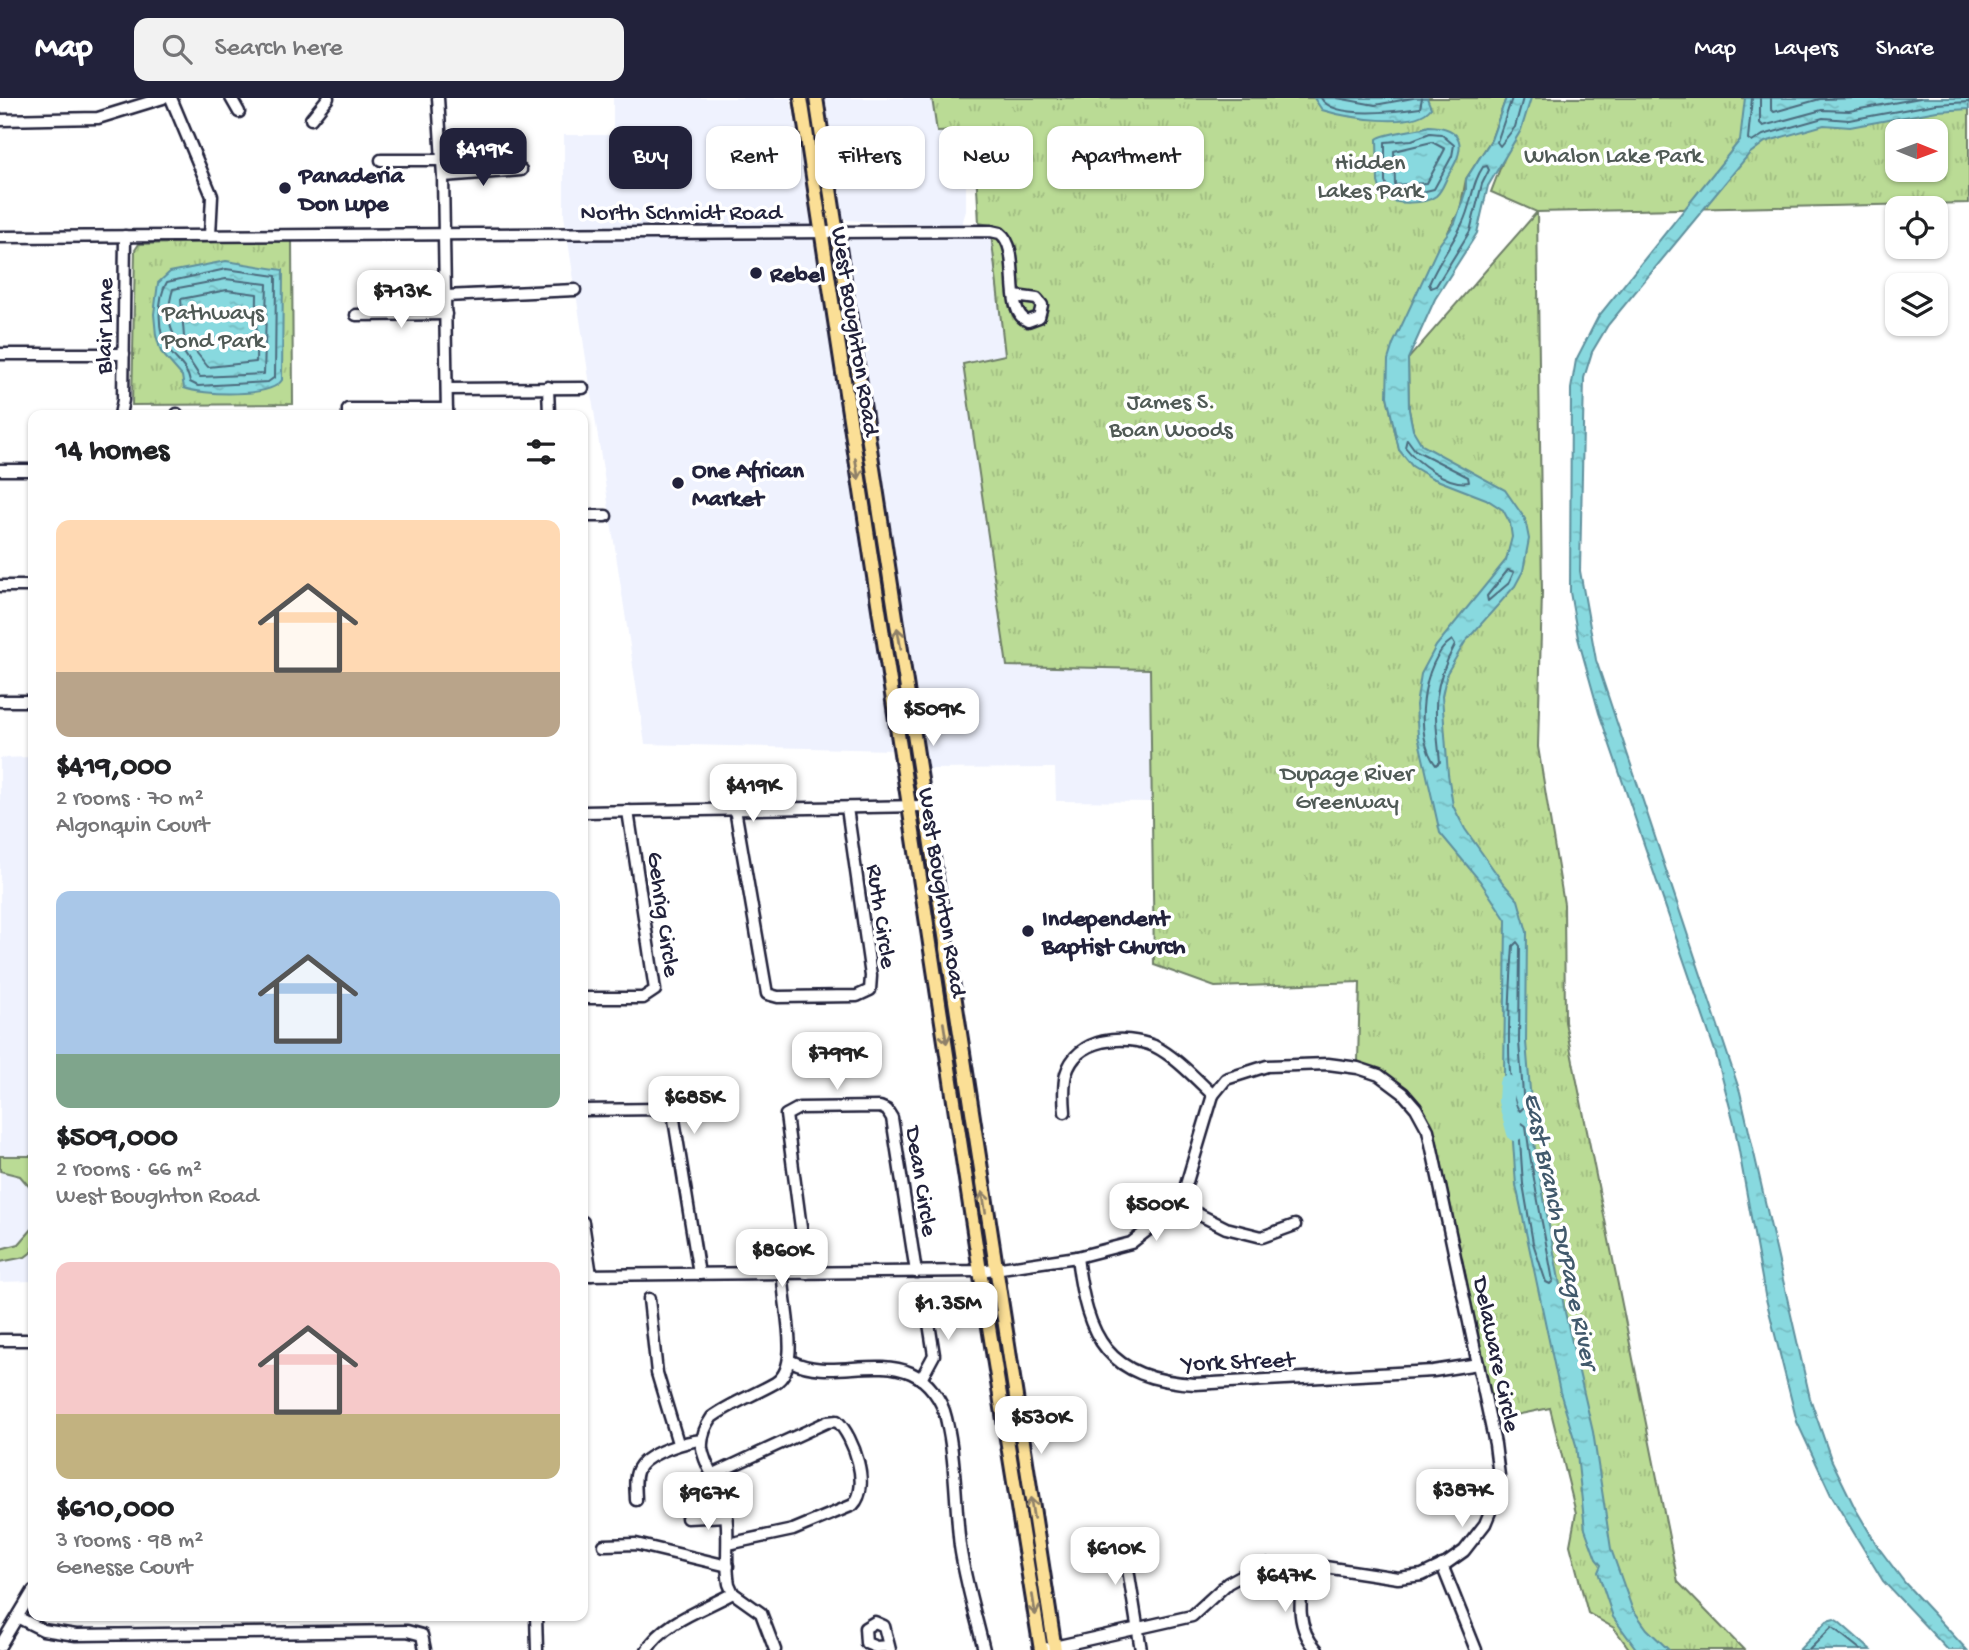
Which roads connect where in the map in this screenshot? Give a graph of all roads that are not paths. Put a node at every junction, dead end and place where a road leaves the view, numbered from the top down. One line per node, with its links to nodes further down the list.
1 (163, 98): 10 (street)
2 (171, 98): 18 (street)
3 (231, 98): 8 (street)
4 (328, 98): 9 (street)
5 (438, 98): 12 (street)
6 (801, 98): 15 (main road, West Boughton Road)
7 (816, 98): 16 (main road, West Boughton Road)
8 (239, 112)
9 (311, 119)
10 (0, 120)
11 (381, 160): 12 (street)
12 (442, 160): 14 (street)
13 (521, 170): 14 (street)
14 (443, 176): 17 (street)
15 (820, 232): 16 (street, North Schmidt Road); 17 (street, North Schmidt Road); 44 (main road, West Boughton Road, one-way to 44)
16 (837, 232): 23 (street, North Schmidt Road); 45 (main road, West Boughton Road, one-way to 16)
17 (444, 233): 18 (street, North Schmidt Road); 22 (street)
18 (210, 235): 19 (street, North Schmidt Road)
19 (125, 236): 20 (street, North Schmidt Road); 27 (street, Blair Lane)
20 (0, 237)
21 (575, 290): 22 (street)
22 (445, 296): 24 (street)
23 (1015, 296)
24 (446, 314): 25 (street); 30 (street)
25 (356, 315)
26 (0, 354): 27 (street)
27 (124, 354): 31 (street, Blair Lane)
28 (548, 387): 29 (street); 30 (street); 35 (street)
29 (583, 388)
30 (447, 389): 34 (street)
31 (120, 410)
32 (348, 410): 33 (street)
33 (381, 410)
34 (447, 410)
35 (549, 410)
36 (0, 470): 37 (street)
37 (28, 470)
38 (588, 516): 39 (street)
39 (606, 516)
40 (0, 586): 41 (street)
41 (28, 586)
42 (0, 701): 43 (street)
43 (28, 701)
44 (898, 733): 45 (street); 46 (main road, West Boughton Road)
45 (915, 734): 46 (main road, West Boughton Road)
46 (917, 806): 47 (street); 51 (main road, West Boughton Road)
47 (847, 808): 48 (street); 48 (street, Ruth Circle)
48 (735, 809): 49 (street)
49 (628, 811): 50 (street); 52 (street, Gehrig Circle)
50 (588, 812)
51 (932, 906): 59 (main road, West Boughton Road, one-way to 51); 61 (main road, West Boughton Road, one-way to 61)
52 (588, 998)
53 (1213, 1094): 55 (street); 56 (street); 71 (street, Delaware Circle)
54 (588, 1111): 65 (street)
55 (1065, 1112)
56 (1180, 1205): 57 (street); 58 (street)
57 (1295, 1225)
58 (1077, 1257): 59 (street); 71 (street, York Street)
59 (994, 1270): 61 (street); 91 (main road, West Boughton Road, one-way to 59)
60 (916, 1272): 61 (street); 62 (street); 62 (street, Dean Circle)
61 (980, 1272): 97 (main road, West Boughton Road, one-way to 97)
62 (807, 1273): 63 (street)
63 (783, 1274): 65 (street); 70 (street)
64 (588, 1275): 65 (street)
65 (699, 1275)
66 (925, 1298): 72 (street)
67 (649, 1299): 74 (street)
68 (0, 1340): 69 (street)
69 (28, 1340)
70 (791, 1361): 72 (street); 73 (street)
71 (1478, 1364): 83 (street, Delaware Circle)
72 (921, 1379): 96 (street)
73 (702, 1440): 74 (street); 75 (street)
74 (678, 1443): 76 (street)
75 (714, 1474): 77 (street); 79 (street)
76 (636, 1500)
77 (727, 1516): 78 (street); 79 (street)
78 (687, 1517)
79 (728, 1544): 84 (street)
80 (604, 1545): 84 (street)
81 (1130, 1545): 89 (street)
82 (1305, 1564): 83 (street, Delaware Circle); 89 (street, Delaware Circle); 99 (street)
83 (1441, 1565): 100 (street)
84 (727, 1566): 85 (street)
85 (733, 1593): 94 (street); 95 (street)
86 (28, 1601): 87 (street)
87 (19, 1618): 90 (street); 92 (street)
88 (536, 1621): 93 (street)
89 (1136, 1628): 91 (street, Delaware Circle); 98 (street)
90 (0, 1646)
91 (1055, 1649): 97 (street, Delaware Circle)
92 (425, 1650)
93 (537, 1650)
94 (647, 1650)
95 (775, 1650)
96 (984, 1650)
97 (1041, 1650)
98 (1141, 1650)
99 (1317, 1650)
100 (1476, 1650)

